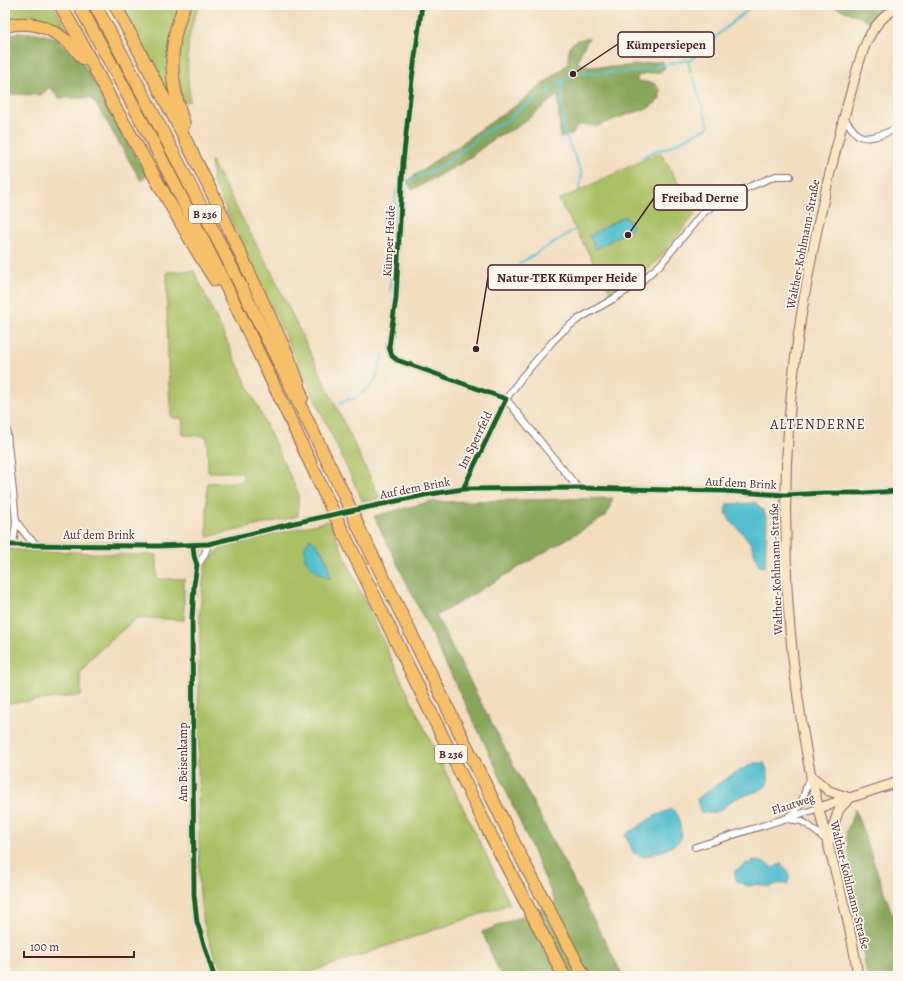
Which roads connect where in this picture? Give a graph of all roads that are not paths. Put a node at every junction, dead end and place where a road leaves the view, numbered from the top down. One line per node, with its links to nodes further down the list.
1 (60, 5): 9 (highway)
2 (79, 5): 14 (highway, B 236)
3 (95, 5): 17 (highway, B 236)
4 (115, 5): 12 (highway)
5 (184, 5): 12 (highway)
6 (422, 5): 15 (street, Kümper Heide)
7 (896, 8): 10 (main road, Walther-Kohlmann-Straße)
8 (5, 26): 9 (highway)
9 (113, 104): 14 (highway)
10 (844, 118): 11 (street); 21 (main road, Walther-Kohlmann-Straße)
11 (898, 128)
12 (200, 169): 17 (highway)
13 (790, 176): 15 (street, Im Sperrfeld)
14 (239, 314): 35 (highway, B 236, bridge)
15 (506, 399): 18 (street); 19 (street, Im Sperrfeld)
16 (5, 415): 22 (street)
17 (309, 425): 36 (highway, B 236, bridge)
18 (578, 488): 19 (street, Auf dem Brink); 21 (street, Auf dem Brink)
19 (463, 489): 23 (street, Auf dem Brink)
20 (898, 491): 21 (street, Auf dem Brink)
21 (786, 495): 27 (main road, Walther-Kohlmann-Straße)
22 (16, 521): 24 (street); 24 (street, Auf dem Brink)
23 (208, 544): 25 (street, Auf dem Brink); 26 (street, Am Beisenkamp)
24 (37, 545): 25 (street, Auf dem Brink)
25 (193, 545): 26 (street, Am Beisenkamp)
26 (197, 565): 34 (street, Am Beisenkamp)
27 (811, 776): 29 (main road); 30 (main road, Walther-Kohlmann-Straße); 31 (street)
28 (898, 782): 29 (main road, Flautweg)
29 (850, 798): 30 (main road, Flautweg); 32 (main road)
30 (819, 808): 31 (street, Flautweg); 32 (main road, Walther-Kohlmann-Straße)
31 (787, 819): 32 (street); 33 (street, Flautweg)
32 (828, 842): 37 (main road, Walther-Kohlmann-Straße)
33 (695, 847)
34 (214, 976)
35 (564, 976)
36 (584, 976)
37 (858, 976)

